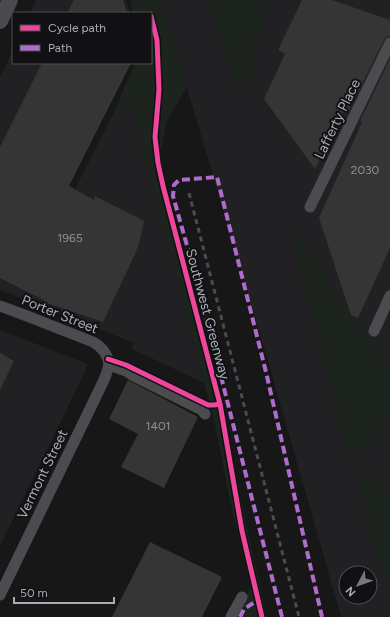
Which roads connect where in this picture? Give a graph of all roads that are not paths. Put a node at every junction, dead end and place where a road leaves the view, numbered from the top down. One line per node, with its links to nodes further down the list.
1 (10, 0): 2 (main road)
2 (0, 21)
3 (390, 43): 4 (street, Lafferty Place)
4 (310, 208)
5 (390, 296): 7 (street)
6 (0, 306): 8 (street, Porter Street)
7 (374, 331)
8 (108, 365): 9 (street); 10 (street, Vermont Street)
9 (204, 414)
10 (0, 595)
11 (242, 597): 12 (street)
12 (232, 617)

